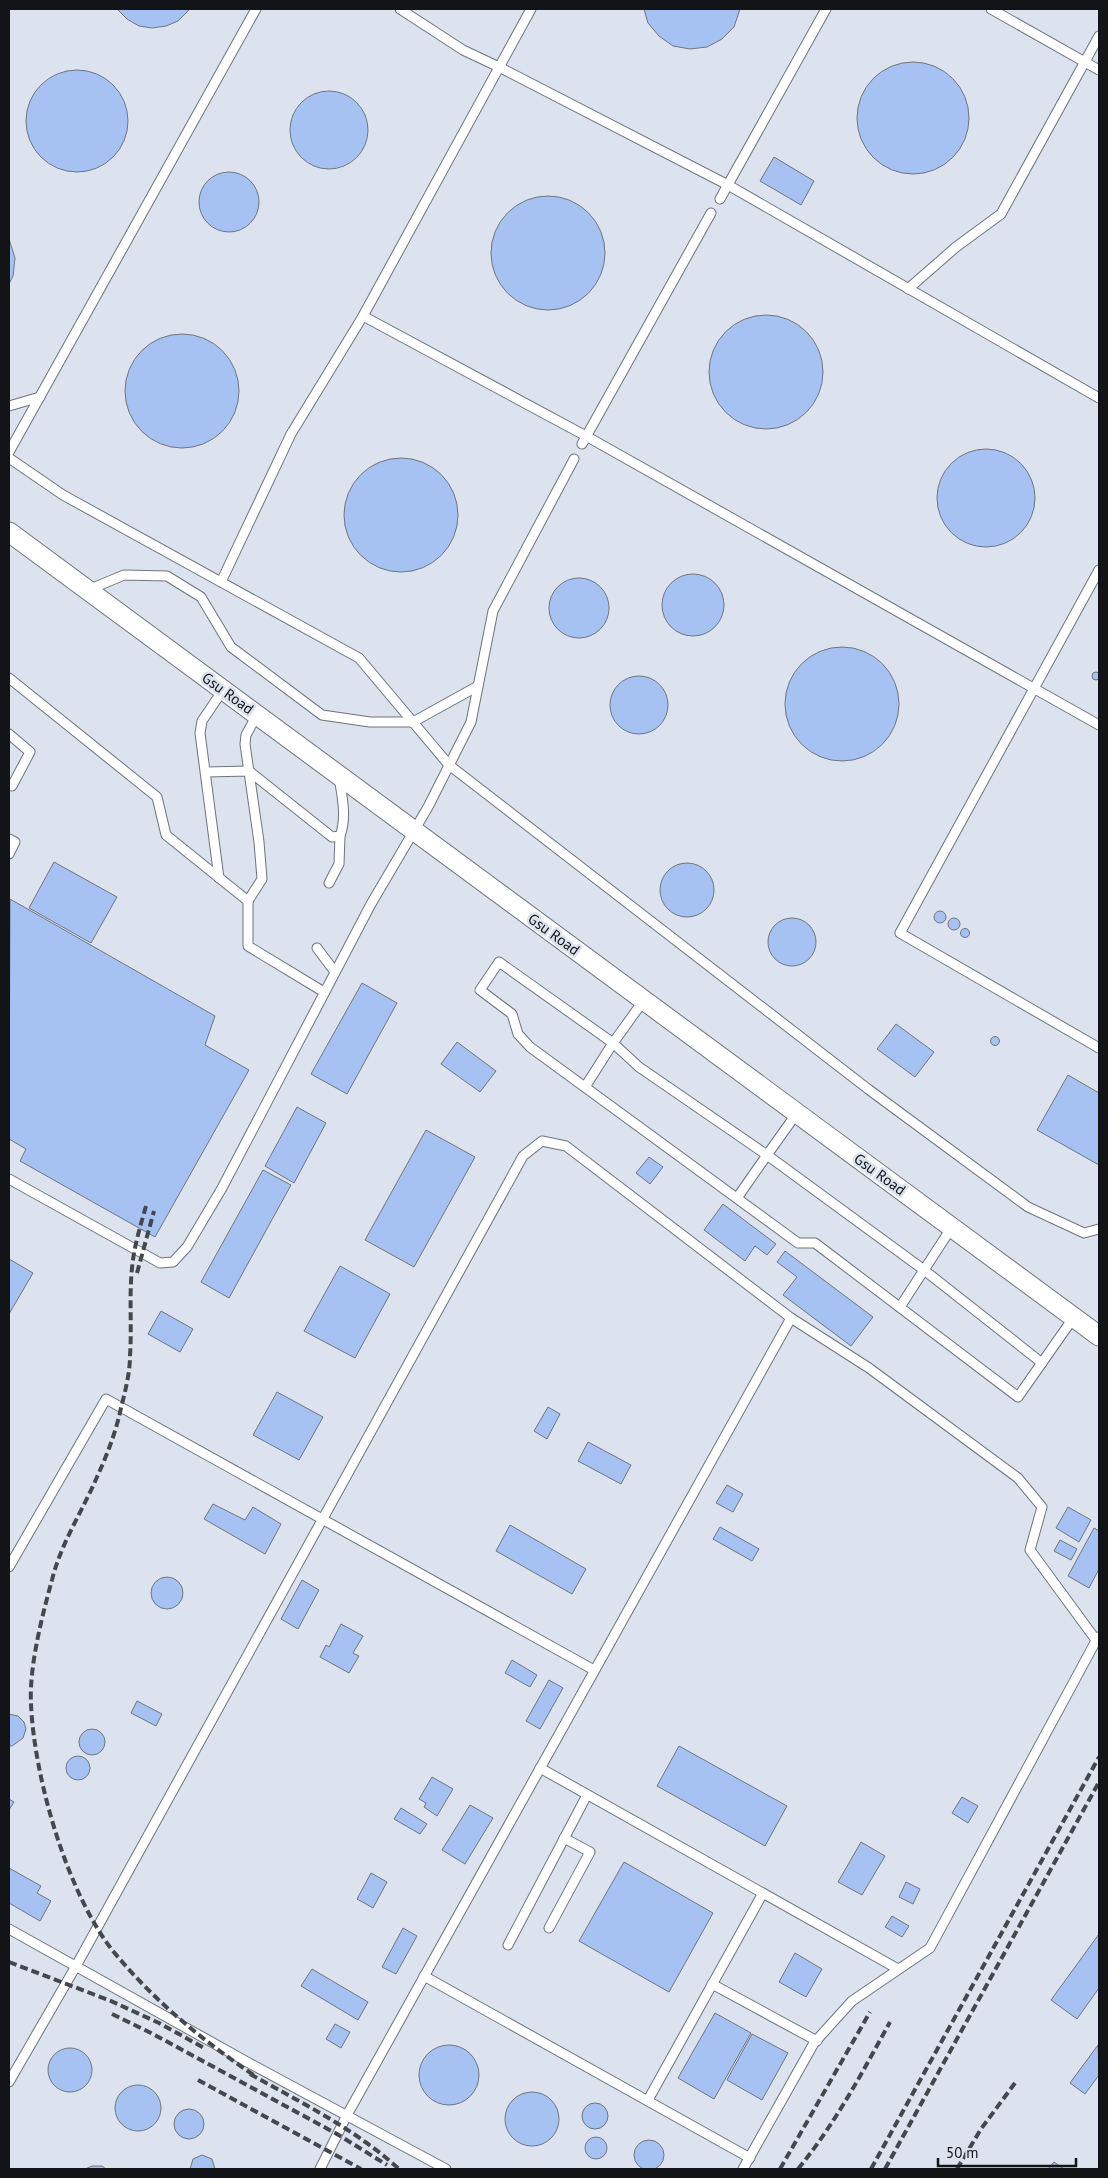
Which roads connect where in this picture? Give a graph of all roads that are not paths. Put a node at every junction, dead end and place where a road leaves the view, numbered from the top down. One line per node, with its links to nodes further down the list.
1 (256, 9): 15 (lane)
2 (400, 9): 8 (lane)
3 (531, 9): 8 (lane)
4 (826, 9): 10 (lane)
5 (991, 9): 7 (lane)
6 (1099, 36): 7 (lane)
7 (1085, 64): 9 (lane); 13 (lane)
8 (499, 67): 10 (lane); 14 (lane)
9 (1099, 70)
10 (728, 184): 11 (lane); 13 (lane)
11 (720, 198)
12 (711, 214): 18 (lane)
13 (908, 289): 16 (lane)
14 (363, 316): 18 (lane); 24 (lane)
15 (40, 397): 17 (lane); 19 (lane)
16 (1099, 398)
17 (9, 406)
18 (584, 440): 28 (lane)
19 (9, 452)
20 (9, 458): 24 (lane)
21 (574, 459): 27 (lane)
22 (9, 532): 25 (street, Gsu Road)
23 (1099, 570): 28 (lane)
24 (221, 582): 31 (lane)
25 (88, 590): 29 (street, Gsu Road); 31 (lane)
26 (9, 678): 43 (lane)
27 (478, 686): 31 (lane); 34 (lane)
28 (1034, 689): 32 (lane); 51 (lane)
29 (223, 690): 30 (street, Gsu Road); 36 (lane)
30 (257, 715): 35 (lane); 37 (street, Gsu Road)
31 (413, 722): 34 (lane)
32 (1099, 725)
33 (9, 734): 38 (lane)
34 (450, 764): 39 (lane); 58 (lane)
35 (249, 771): 36 (lane); 40 (lane); 45 (lane)
36 (206, 772): 43 (lane)
37 (339, 775): 39 (street, Gsu Road); 40 (lane)
38 (9, 784)
39 (414, 831): 47 (lane); 49 (street, Gsu Road)
40 (340, 836): 44 (lane)
41 (9, 839): 42 (lane)
42 (9, 854)
43 (219, 878): 45 (lane)
44 (329, 883)
45 (248, 901): 48 (lane)
46 (317, 948): 47 (lane)
47 (335, 972): 48 (lane)
48 (324, 992): 55 (lane)
49 (644, 1000): 50 (lane); 53 (street, Gsu Road)
50 (613, 1043): 52 (lane); 52 (lane); 54 (lane)
51 (1099, 1048)
52 (585, 1087): 56 (lane)
53 (796, 1113): 54 (lane); 57 (street, Gsu Road)
54 (767, 1155): 56 (lane); 59 (lane)
55 (9, 1179)
56 (736, 1198): 60 (lane)
57 (952, 1227): 59 (lane); 61 (street, Gsu Road)
58 (1099, 1229)
59 (924, 1270): 60 (lane); 64 (lane)
60 (900, 1307): 64 (lane)
61 (1074, 1317): 63 (street, Gsu Road); 64 (lane)
62 (790, 1318): 65 (lane); 67 (lane); 68 (lane)
63 (1099, 1336)
64 (1042, 1363)
65 (324, 1519): 66 (lane); 68 (lane); 76 (lane)
66 (9, 1567)
67 (1098, 1637): 77 (lane)
68 (594, 1670): 69 (lane)
69 (540, 1768): 70 (lane); 78 (lane)
70 (587, 1795): 71 (lane); 72 (lane)
71 (564, 1838): 73 (lane); 75 (lane)
72 (763, 1893): 77 (lane); 79 (lane)
73 (549, 1928)
74 (9, 1929): 76 (lane)
75 (508, 1945)
76 (76, 1966): 81 (lane); 83 (lane)
77 (898, 1970): 80 (lane)
78 (424, 1976): 82 (lane); 83 (lane)
79 (712, 1984): 80 (lane); 82 (lane)
80 (817, 2041): 84 (lane)
81 (9, 2082)
82 (648, 2100): 84 (lane)
83 (347, 2116): 85 (lane); 86 (lane)
84 (750, 2158): 87 (lane)
85 (320, 2169)
86 (446, 2169)
87 (743, 2169)

